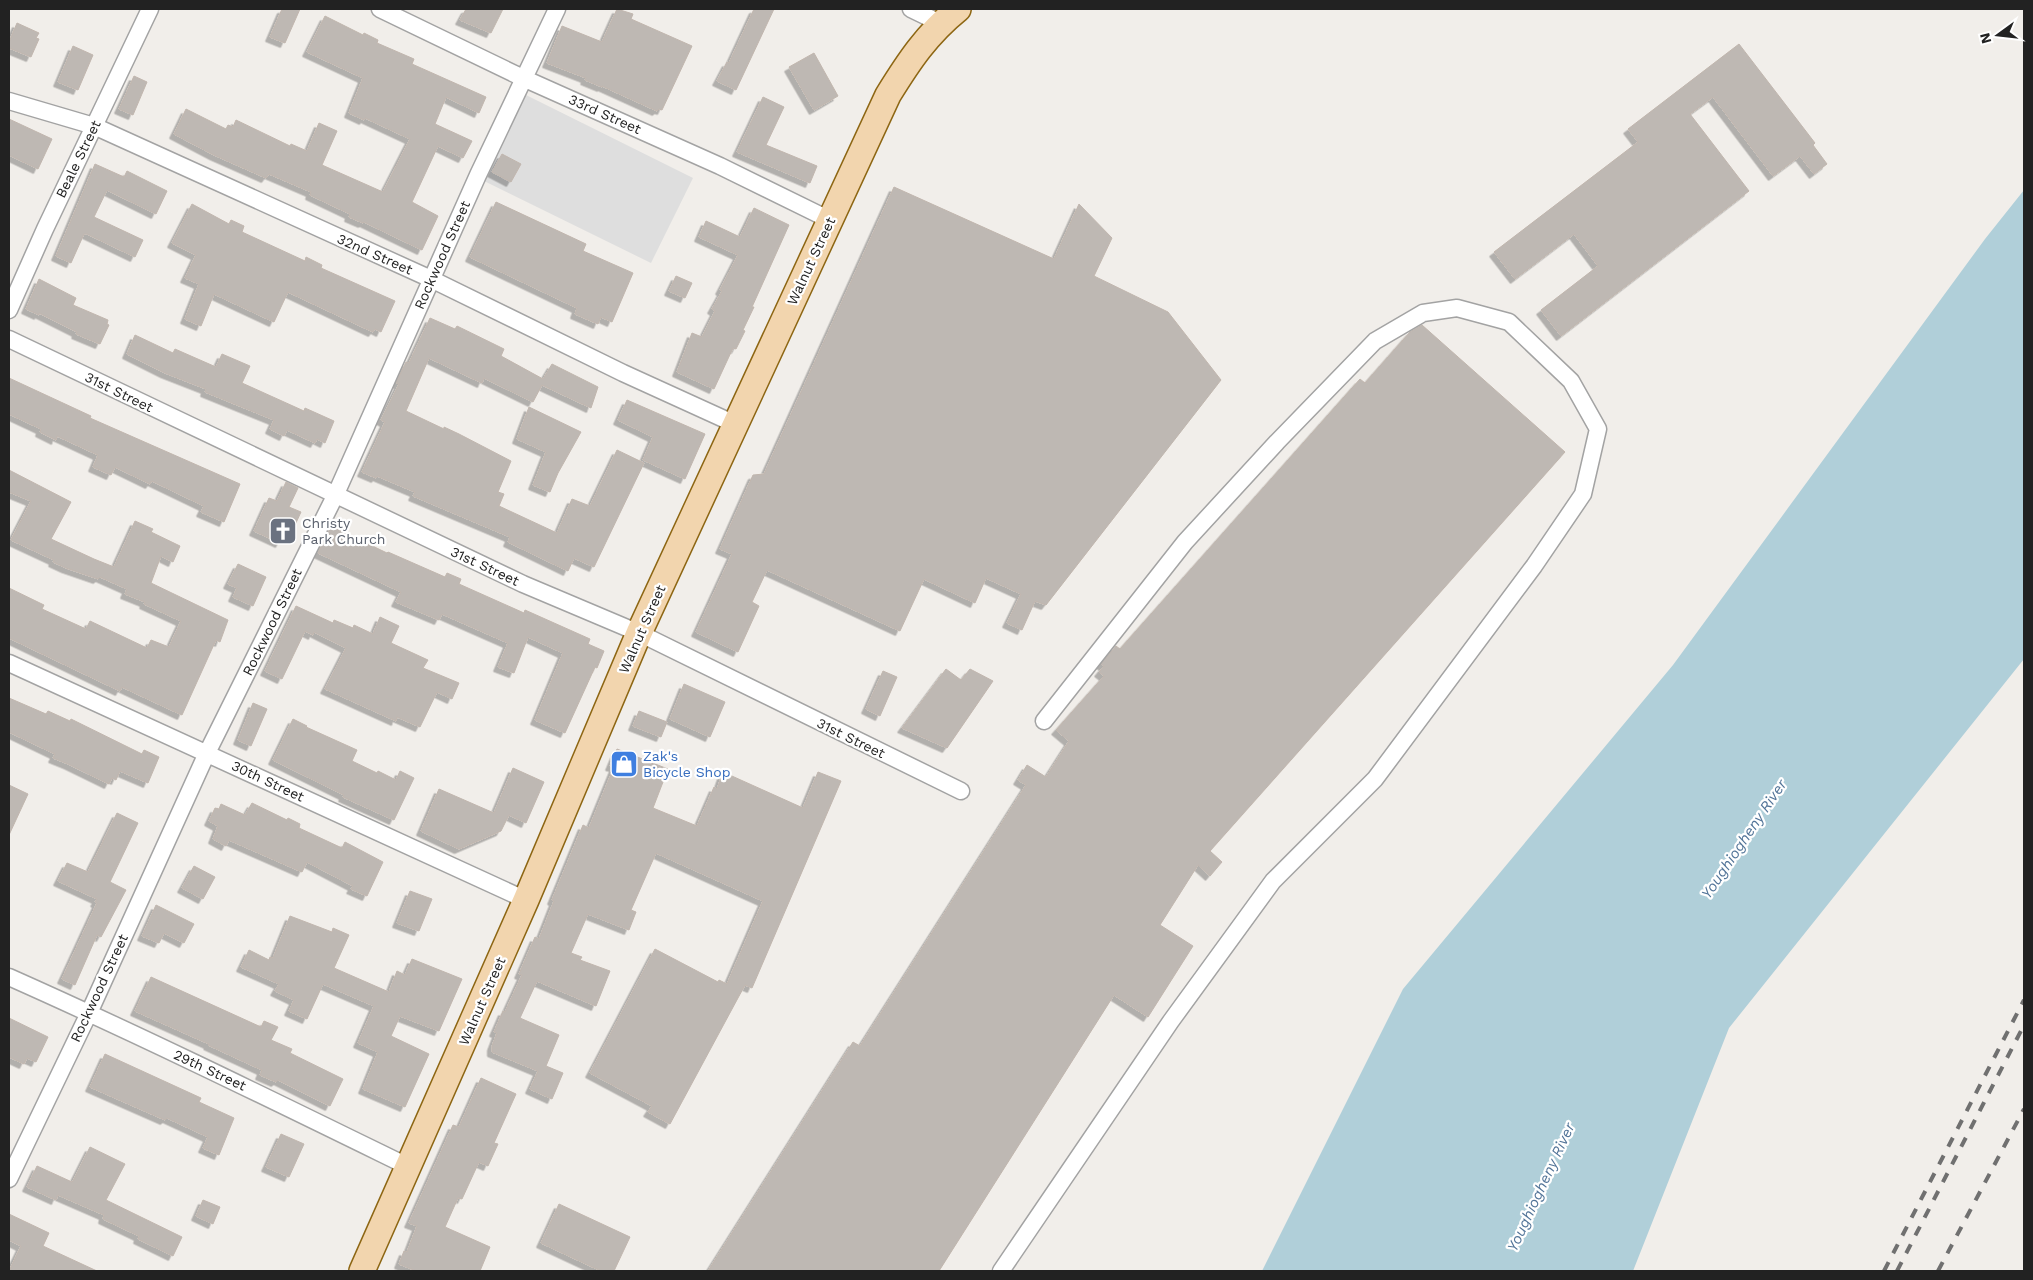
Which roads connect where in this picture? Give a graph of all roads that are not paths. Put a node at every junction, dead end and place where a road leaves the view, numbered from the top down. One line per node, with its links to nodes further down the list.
1 (150, 9): 8 (street, Beale Street)
2 (380, 9): 6 (street, 33rd Street)
3 (556, 9): 6 (street, Rockwood Street)
4 (911, 9): 5 (street)
5 (949, 16): 9 (main road, Walnut Street)
6 (523, 78): 9 (street, 33rd Street); 10 (street, Rockwood Street)
7 (9, 101): 8 (street, 32nd Street)
8 (94, 126): 10 (street, 32nd Street); 11 (street, Beale Street)
9 (830, 220): 13 (main road, Walnut Street)
10 (431, 279): 13 (street, 32nd Street); 14 (street, Rockwood Street)
11 (9, 310)
12 (9, 339): 14 (street, 31st Street)
13 (735, 424): 15 (main road, Walnut Street)
14 (335, 496): 15 (street, 31st Street); 18 (street, Rockwood Street)
15 (639, 633): 19 (street, 31st Street); 20 (main road, Walnut Street)
16 (9, 663): 18 (street, 30th Street)
17 (1044, 722): 26 (street)
18 (206, 753): 20 (street, 30th Street); 22 (street, Rockwood Street)
19 (961, 791)
20 (526, 900): 23 (main road, Walnut Street)
21 (9, 977): 22 (street, 29th Street)
22 (88, 1013): 23 (street, 29th Street); 24 (street, Rockwood Street)
23 (409, 1167): 25 (main road, Walnut Street)
24 (9, 1179)
25 (362, 1271)
26 (1001, 1271)

